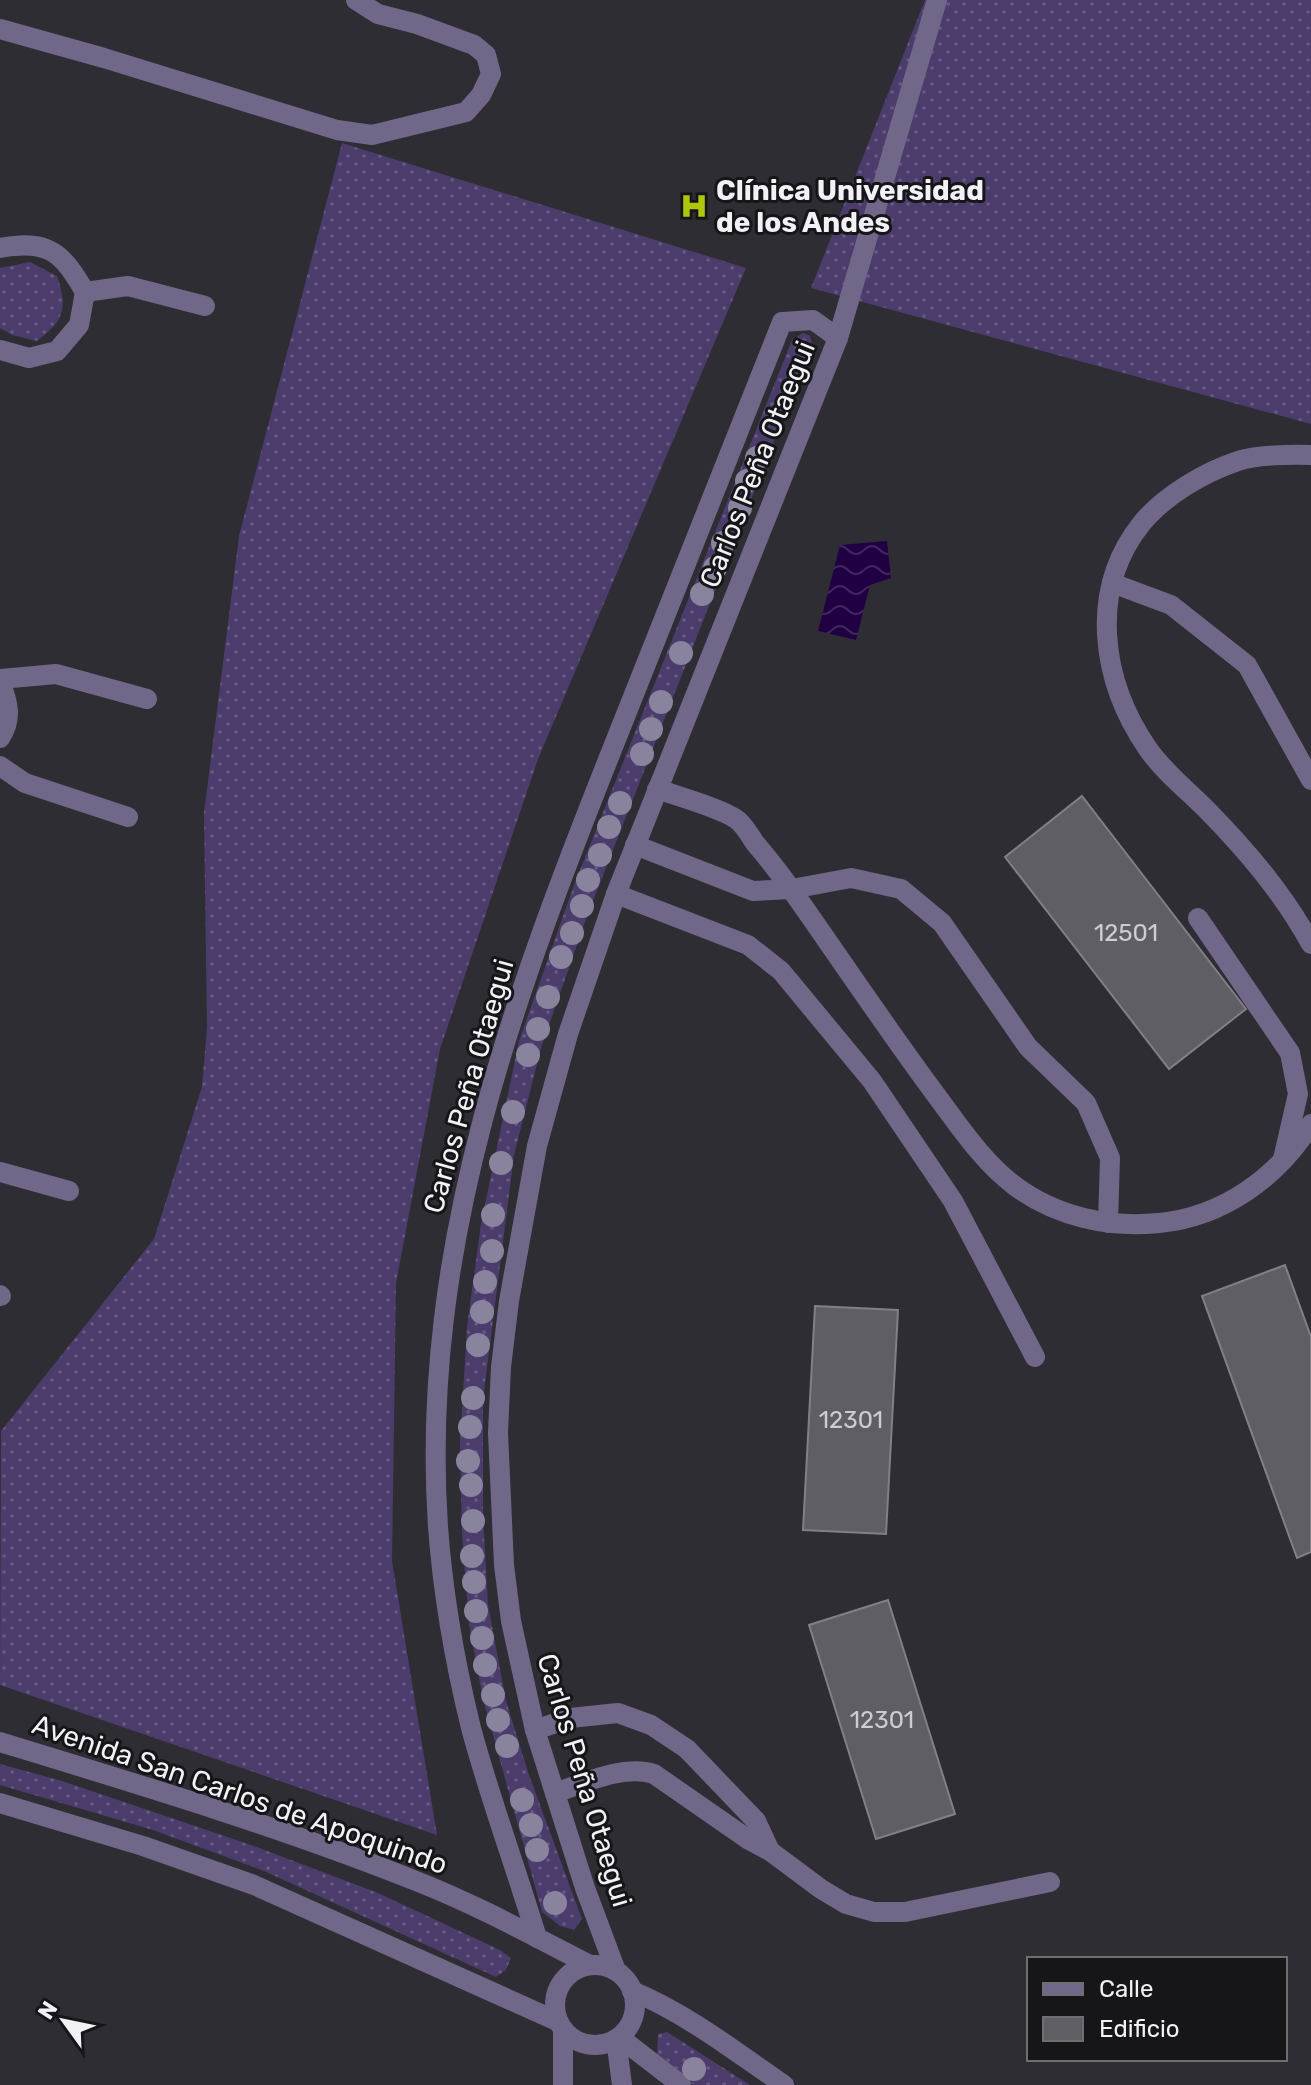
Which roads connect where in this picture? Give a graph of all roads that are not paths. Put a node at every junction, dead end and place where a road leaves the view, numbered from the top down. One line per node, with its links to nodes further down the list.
1 (356, 0): 3 (street)
2 (937, 0): 7 (street)
3 (0, 29)
4 (0, 248): 5 (street)
5 (85, 292): 6 (street); 8 (street)
6 (205, 306)
7 (838, 338): 16 (street, Carlos Peña Otaegui); 35 (street, Carlos Peña Otaegui)
8 (0, 350)
9 (1311, 455): 10 (street)
10 (1112, 583): 15 (street); 22 (street)
11 (0, 681): 12 (street); 13 (street)
12 (147, 699)
13 (0, 738)
14 (0, 766): 17 (street)
15 (1311, 780)
16 (657, 789): 18 (street, Carlos Peña Otaegui); 19 (street)
17 (128, 817)
18 (635, 845): 19 (street); 20 (street, Carlos Peña Otaegui)
19 (792, 889): 27 (street); 27 (street)
20 (616, 894): 28 (street); 29 (street, Carlos Peña Otaegui)
21 (1198, 918): 24 (street)
22 (1311, 944)
23 (1311, 1124): 24 (street)
24 (1282, 1163): 27 (street)
25 (0, 1172): 26 (street)
26 (69, 1191)
27 (1108, 1223)
28 (1035, 1357)
29 (535, 1730): 31 (street, Carlos Peña Otaegui); 33 (street)
30 (0, 1742): 35 (street, Avenida San Carlos de Apoquindo)
31 (555, 1793): 33 (street); 37 (street, Carlos Peña Otaegui)
32 (0, 1803): 39 (street)
33 (770, 1851): 34 (street)
34 (1050, 1882)
35 (537, 1938): 36 (street, Avenida San Carlos de Apoquindo)
36 (590, 1965): 37 (street); 39 (street)
37 (616, 1971): 38 (street)
38 (632, 1991): 40 (street); 44 (street)
39 (561, 2026): 40 (street); 41 (street)
40 (617, 2038): 42 (street); 43 (street)
41 (563, 2085)
42 (622, 2085)
43 (681, 2085)
44 (784, 2085)

